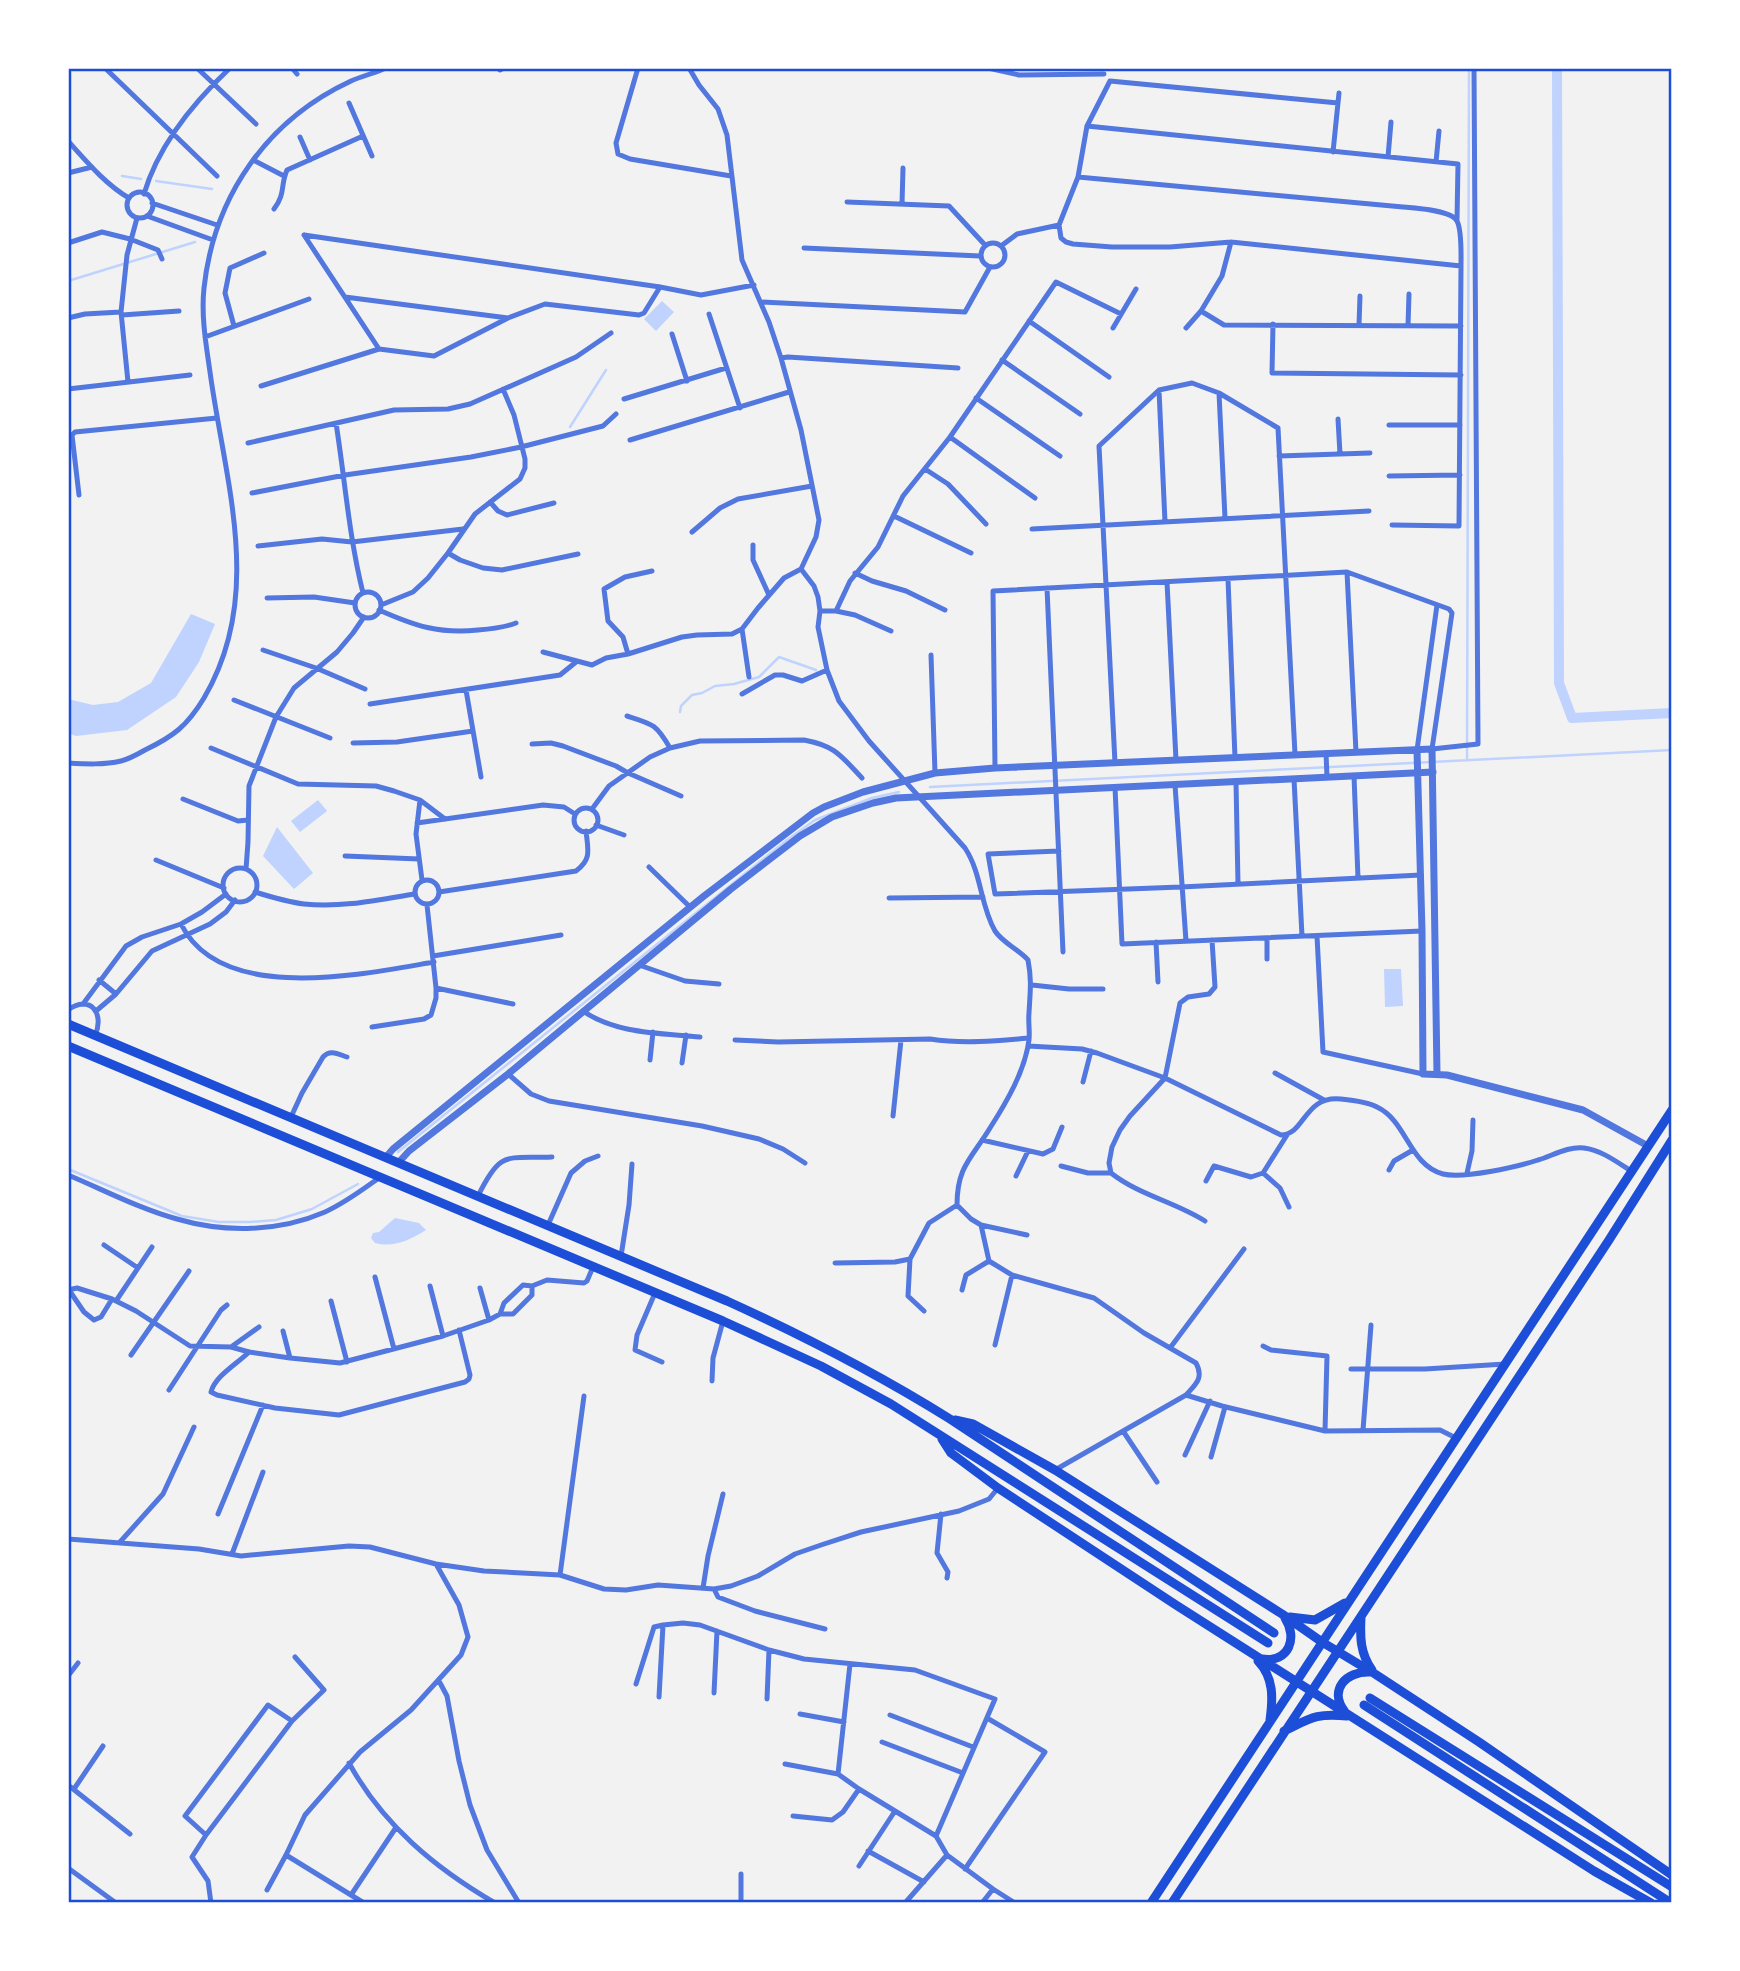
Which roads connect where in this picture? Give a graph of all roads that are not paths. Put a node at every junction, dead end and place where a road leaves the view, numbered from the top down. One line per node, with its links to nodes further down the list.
1 (105, 68): 20 (street)
2 (197, 68): 12 (street)
3 (230, 68): 12 (street)
4 (292, 68): 10 (street)
5 (386, 68): 27 (street)
6 (638, 68): 35 (street)
7 (689, 68): 35 (street)
8 (988, 68): 11 (street)
9 (1475, 68): 190 (street)
10 (297, 74)
11 (1104, 74)
12 (213, 84): 17 (street); 20 (street)
13 (1339, 93): 15 (street)
14 (349, 103): 21 (street)
15 (1338, 103): 18 (street); 24 (street)
16 (1391, 122): 26 (street)
17 (256, 124)
18 (1087, 126): 24 (street); 36 (street)
19 (1439, 131): 29 (street)
20 (174, 134): 33 (street); 37 (street)
21 (363, 136): 25 (street); 28 (street)
22 (300, 137): 28 (street)
23 (68, 141): 30 (street)
24 (1334, 152): 26 (street)
25 (372, 156)
26 (1388, 157): 29 (street)
27 (253, 160): 34 (street); 46 (street)
28 (310, 160): 34 (street)
29 (1436, 162): 45 (street)
30 (93, 168): 32 (street); 38 (street)
31 (903, 168): 41 (street)
32 (68, 173)
33 (218, 176)
34 (284, 176): 42 (street)
35 (731, 176): 60 (street)
36 (1078, 177): 45 (street); 47 (street)
37 (144, 194): 38 (street); 40 (street)
38 (130, 198): 44 (street)
39 (847, 201): 41 (street)
40 (152, 203): 43 (street); 46 (street)
41 (902, 204): 52 (street)
42 (274, 209)
43 (146, 216): 44 (street); 49 (street)
44 (137, 218): 48 (street)
45 (1457, 220): 58 (street)
46 (217, 225): 49 (street)
47 (1059, 225): 50 (street); 53 (street)
48 (130, 239): 51 (street); 56 (street); 70 (street)
49 (213, 240): 85 (street)
50 (1231, 242): 58 (street); 69 (street)
51 (68, 243)
52 (985, 245): 53 (street); 57 (street)
53 (1001, 246): 59 (street)
54 (804, 248): 57 (street)
55 (264, 253): 78 (street)
56 (160, 255)
57 (981, 256): 59 (street)
58 (1461, 266): 80 (street)
59 (990, 267): 67 (street)
60 (754, 285): 61 (street); 67 (street)
61 (660, 287): 65 (street); 74 (street)
62 (1136, 289): 72 (street)
63 (1409, 294): 79 (street)
64 (1360, 296): 77 (street)
65 (345, 297): 74 (street); 86 (street)
66 (309, 299): 78 (street)
67 (761, 302): 87 (street)
68 (179, 311): 70 (street)
69 (1201, 311): 76 (street); 82 (street)
70 (122, 313): 73 (street); 95 (street)
71 (709, 314): 89 (street)
72 (1121, 314): 75 (street); 81 (street)
73 (68, 318)
74 (508, 318): 86 (street)
75 (1029, 321): 88 (street); 93 (street)
76 (1273, 324): 77 (street); 92 (street)
77 (1359, 325): 79 (street)
78 (234, 326): 85 (street)
79 (1408, 326): 80 (street)
80 (1461, 326): 92 (street)
81 (1113, 328)
82 (1185, 328)
83 (611, 333): 98 (street)
84 (673, 334): 94 (street)
85 (205, 337): 107 (street)
86 (379, 349): 96 (street)
87 (780, 358): 90 (street); 100 (street)
88 (1002, 360): 102 (street); 106 (street)
89 (726, 368): 94 (street); 104 (street)
90 (958, 368)
91 (190, 375): 95 (street)
92 (1461, 375): 111 (street)
93 (1109, 377)
94 (687, 381): 103 (street)
95 (128, 382): 97 (street)
96 (261, 386)
97 (68, 389)
98 (503, 389): 109 (street); 115 (street)
99 (1159, 390): 101 (street); 134 (street); 136 (street)
100 (789, 393): 104 (street); 124 (street)
101 (1219, 393): 119 (street); 133 (street)
102 (976, 398): 112 (street); 118 (street)
103 (624, 399)
104 (740, 408): 113 (street)
105 (616, 414): 115 (street)
106 (1080, 414)
107 (217, 418): 126 (street); 197 (street)
108 (1338, 419): 117 (street)
109 (336, 423): 114 (street); 121 (street)
110 (1388, 425): 111 (street)
111 (1460, 425): 122 (street)
112 (950, 437): 120 (street); 127 (street)
113 (630, 440)
114 (248, 443)
115 (521, 447): 121 (street); 128 (street)
116 (1370, 453): 117 (street)
117 (1340, 454): 119 (street)
118 (1060, 456)
119 (1279, 456): 131 (street)
120 (925, 469): 132 (street); 135 (street)
121 (345, 475): 125 (street); 141 (street)
122 (1460, 475): 123 (street); 137 (street)
123 (1388, 476)
124 (812, 486): 140 (street); 147 (street)
125 (252, 493)
126 (79, 495)
127 (1035, 498)
128 (490, 502): 129 (street); 138 (street)
129 (554, 503)
130 (1369, 511): 131 (street)
131 (1282, 515): 133 (street); 151 (street)
132 (894, 516): 145 (street); 150 (street)
133 (1225, 519): 134 (street)
134 (1165, 522): 136 (street)
135 (986, 524)
136 (1104, 525): 139 (street); 154 (street)
137 (1392, 525)
138 (463, 529): 141 (street); 144 (street)
139 (1032, 529)
140 (692, 531)
141 (352, 542): 143 (street); 156 (street)
142 (753, 545): 157 (street)
143 (258, 546)
144 (448, 553): 146 (street); 161 (street)
145 (971, 553)
146 (578, 554)
147 (801, 569): 157 (street); 162 (street)
148 (652, 571): 171 (street)
149 (1347, 572): 151 (street); 160 (street); 191 (street)
150 (855, 573): 163 (street); 164 (street)
151 (1286, 576): 152 (street); 193 (street)
152 (1228, 579): 153 (street); 195 (street)
153 (1167, 582): 154 (street); 196 (street)
154 (1106, 585): 155 (street); 198 (street)
155 (1047, 588): 200 (street); 201 (street)
156 (363, 593): 159 (street); 161 (street)
157 (769, 595): 167 (street)
158 (267, 598): 159 (street)
159 (355, 603): 165 (street)
160 (1437, 605): 190 (street); 192 (street)
161 (380, 607): 165 (street); 166 (street)
162 (820, 611): 163 (street); 175 (street)
163 (836, 611): 168 (street)
164 (945, 611)
165 (364, 617): 174 (street)
166 (516, 623)
167 (742, 629): 171 (street); 176 (street)
168 (891, 631)
169 (263, 650): 174 (street)
170 (543, 652): 173 (street)
171 (628, 654): 173 (street)
172 (931, 655): 204 (street)
173 (576, 662): 178 (street)
174 (316, 668): 177 (street); 183 (street)
175 (827, 670): 179 (street); 211 (street)
176 (749, 677)
177 (365, 689)
178 (466, 690): 181 (street); 184 (street)
179 (742, 694)
180 (234, 700): 183 (street)
181 (370, 704)
182 (627, 716): 189 (street)
183 (276, 717): 185 (street); 199 (street)
184 (473, 731): 186 (street); 208 (street)
185 (330, 738)
186 (353, 743)
187 (531, 744): 206 (street)
188 (211, 748): 199 (street)
189 (670, 748): 206 (street); 209 (street)
190 (1432, 751): 192 (street); 202 (street)
191 (1356, 752): 192 (street); 194 (street)
192 (1417, 752): 203 (street)
193 (1295, 754): 194 (street); 195 (street)
194 (1326, 756): 205 (street)
195 (1235, 758): 196 (street)
196 (1176, 760): 198 (street)
197 (68, 763)
198 (1115, 763): 201 (street)
199 (257, 766): 219 (street); 223 (street)
200 (995, 768): 201 (street); 204 (street)
201 (1055, 768): 214 (street)
202 (1433, 770): 203 (street); 295 (street)
203 (1418, 771): 207 (street); 234 (street)
204 (935, 773): 211 (street)
205 (1327, 773): 207 (street); 210 (street)
206 (628, 774): 216 (street); 220 (street)
207 (1353, 776): 235 (street)
208 (481, 777)
209 (862, 778)
210 (1294, 779): 212 (street); 237 (street)
211 (905, 780): 217 (street); 250 (street)
212 (1236, 782): 213 (street); 238 (street)
213 (1175, 785): 215 (street); 239 (street)
214 (1056, 787): 215 (street); 217 (street); 228 (street)
215 (1115, 788): 240 (street)
216 (681, 796)
217 (921, 797): 246 (street); 264 (street)
218 (183, 799): 223 (street)
219 (420, 800): 222 (street); 224 (street)
220 (592, 809): 221 (street); 225 (street)
221 (575, 814): 222 (street); 226 (street)
222 (446, 819): 224 (street)
223 (248, 820): 233 (street)
224 (416, 823): 230 (street)
225 (596, 825): 226 (street); 227 (street)
226 (586, 831): 244 (street)
227 (624, 835)
228 (1059, 851): 242 (street); 242 (street)
229 (345, 856): 230 (street)
230 (419, 859): 236 (street)
231 (156, 860): 241 (street)
232 (649, 867): 250 (street)
233 (246, 869): 241 (street); 243 (street)
234 (1421, 875): 235 (street); 252 (street)
235 (1358, 877): 237 (street)
236 (422, 880): 244 (street); 245 (street)
237 (1299, 880): 238 (street); 255 (street)
238 (1238, 884): 239 (street)
239 (1181, 887): 240 (street); 259 (street)
240 (1119, 889): 242 (street); 260 (street)
241 (225, 891): 248 (street); 251 (street)
242 (1060, 891): 261 (street)
243 (256, 892): 245 (street); 248 (street)
244 (439, 892): 249 (street)
245 (414, 894): 249 (street)
246 (983, 897): 247 (street); 268 (street)
247 (889, 898)
248 (235, 900): 253 (street)
249 (427, 905): 262 (street)
250 (690, 908): 264 (street)
251 (181, 924): 253 (street); 265 (street)
252 (1422, 931): 256 (street); 294 (street)
253 (187, 935): 262 (street); 271 (street)
254 (561, 935): 262 (street)
255 (1302, 936): 256 (street); 257 (street)
256 (1317, 936): 294 (street)
257 (1267, 938): 258 (street); 263 (street)
258 (1212, 940): 259 (street); 296 (street)
259 (1186, 941): 260 (street)
260 (1156, 942): 266 (street)
261 (1063, 952)
262 (433, 959): 269 (street)
263 (1267, 959)
264 (632, 964): 267 (street); 276 (street); 311 (street)
265 (99, 980): 271 (street); 272 (street)
266 (1158, 982)
267 (719, 984)
268 (1032, 985): 270 (street); 283 (street)
269 (436, 988): 273 (street); 278 (street)
270 (1103, 989)
271 (116, 994): 275 (street)
272 (83, 1004): 274 (street); 275 (street)
273 (513, 1004)
274 (68, 1010)
275 (96, 1011): 281 (street)
276 (583, 1011): 279 (street); 293 (street)
277 (68, 1024): 281 (main road)
278 (372, 1027)
279 (653, 1032): 280 (street); 290 (street)
280 (686, 1035): 282 (street); 291 (street)
281 (95, 1036): 301 (main road)
282 (700, 1037)
283 (1029, 1038): 285 (street); 287 (street)
284 (735, 1040): 285 (street)
285 (901, 1040): 300 (street)
286 (68, 1046): 325 (main road)
287 (1028, 1046): 288 (street); 305 (street)
288 (1091, 1051): 296 (street); 297 (street)
289 (347, 1057): 301 (street)
290 (650, 1060)
291 (682, 1063)
292 (1275, 1073): 298 (street)
293 (508, 1074): 313 (street); 314 (street)
294 (1423, 1074): 295 (street)
295 (1437, 1074): 307 (street)
296 (1165, 1078): 304 (street); 320 (street)
297 (1083, 1082)
298 (1324, 1100): 304 (street); 309 (street)
299 (1672, 1110): 307 (main road)
300 (893, 1116)
301 (291, 1118): 311 (main road)
302 (1472, 1120): 322 (street)
303 (1062, 1127): 308 (street)
304 (1287, 1135): 321 (street)
305 (982, 1140): 308 (street); 328 (street)
306 (1672, 1140): 319 (main road)
307 (1648, 1146): 317 (main road)
308 (1028, 1150): 324 (street)
309 (1413, 1150): 318 (street); 322 (street)
310 (598, 1156): 331 (street)
311 (386, 1157): 313 (main road)
312 (552, 1157): 327 (street)
313 (399, 1162): 327 (main road)
314 (805, 1163)
315 (632, 1164): 337 (street)
316 (1061, 1166): 320 (street)
317 (1634, 1167): 319 (main road); 322 (street); 376 (main road)
318 (1389, 1170)
319 (1652, 1172): 412 (main road)
320 (1111, 1173): 330 (street)
321 (1263, 1173): 326 (street); 329 (street)
322 (1467, 1173)
323 (68, 1175): 325 (street)
324 (1016, 1176)
325 (379, 1177): 341 (main road)
326 (1206, 1181)
327 (478, 1196): 331 (main road)
328 (957, 1205): 332 (street); 338 (street)
329 (1289, 1207)
330 (1205, 1221)
331 (548, 1225): 337 (main road)
332 (981, 1225): 333 (street); 339 (street)
333 (1027, 1235)
334 (104, 1245): 342 (street)
335 (152, 1247): 342 (street)
336 (1244, 1249): 369 (street)
337 (621, 1256): 386 (main road)
338 (910, 1259): 340 (street); 355 (street)
339 (989, 1261): 344 (street); 350 (street)
340 (835, 1262)
341 (593, 1267): 347 (street); 351 (main road)
342 (138, 1268): 352 (street)
343 (189, 1271): 359 (street)
344 (1012, 1275): 365 (street); 369 (street)
345 (375, 1277): 370 (street)
346 (430, 1286): 364 (street)
347 (532, 1286): 356 (street); 356 (street)
348 (480, 1288): 357 (street)
349 (69, 1290): 352 (street); 352 (street)
350 (962, 1290)
351 (655, 1293): 358 (main road); 375 (street)
352 (114, 1300): 359 (street)
353 (331, 1301): 374 (street)
354 (227, 1305): 366 (street)
355 (924, 1311)
356 (500, 1314): 357 (street)
357 (489, 1320): 362 (street)
358 (723, 1321): 379 (street); 391 (main road)
359 (155, 1322): 366 (street); 372 (street)
360 (1371, 1325): 378 (street)
361 (260, 1327): 368 (street)
362 (459, 1330): 364 (street); 384 (street)
363 (283, 1331): 373 (street)
364 (443, 1335): 370 (street)
365 (995, 1345)
366 (198, 1346): 368 (street); 380 (street)
367 (1263, 1346): 390 (street)
368 (231, 1347): 371 (street)
369 (1170, 1348): 381 (street)
370 (394, 1349): 374 (street)
371 (249, 1352): 373 (street); 384 (street)
372 (131, 1356)
373 (290, 1358): 374 (street)
374 (347, 1362)
375 (662, 1362)
376 (1505, 1364): 378 (street); 392 (main road)
377 (1351, 1368): 378 (street)
378 (1368, 1369): 388 (street)
379 (712, 1381)
380 (169, 1390)
381 (1186, 1395): 383 (street); 389 (street)
382 (583, 1396): 406 (street)
383 (1210, 1401): 385 (street); 393 (street)
384 (263, 1405): 400 (street)
385 (1226, 1407): 390 (street); 394 (street)
386 (950, 1419): 395 (main road); 416 (main road)
387 (194, 1427): 403 (street)
388 (1363, 1430): 390 (street); 392 (street)
389 (1123, 1431): 395 (street); 397 (street)
390 (1325, 1431)
391 (940, 1435): 398 (main road); 418 (main road)
392 (1456, 1438): 410 (main road)
393 (1185, 1455)
394 (1211, 1457)
395 (1055, 1470): 411 (main road)
396 (263, 1472): 404 (street)
397 (1157, 1482)
398 (998, 1488): 401 (street); 421 (main road)
399 (723, 1494): 408 (street)
400 (218, 1514)
401 (941, 1514): 407 (street); 409 (street)
402 (68, 1539): 403 (street)
403 (120, 1542): 404 (street)
404 (232, 1554): 405 (street)
405 (436, 1564): 406 (street); 427 (street)
406 (560, 1575): 408 (street)
407 (947, 1578)
408 (703, 1588): 409 (street)
409 (714, 1589): 414 (street)
410 (1350, 1600): 411 (main road); 417 (main road)
411 (1282, 1614): 417 (main road); 421 (main road)
412 (1362, 1615): 420 (main road); 425 (main road)
413 (663, 1625): 415 (street); 429 (street); 432 (street)
414 (825, 1629)
415 (717, 1631): 419 (street); 431 (street)
416 (1274, 1633)
417 (1322, 1642): 420 (main road); 428 (main road)
418 (1268, 1643)
419 (769, 1650): 424 (street); 433 (street)
420 (1337, 1652): 425 (main road); 430 (main road)
421 (1256, 1656): 428 (main road); 439 (main road)
422 (295, 1657): 438 (street)
423 (78, 1663): 426 (street)
424 (850, 1664): 437 (street); 440 (street)
425 (1373, 1673): 436 (main road); 464 (main road)
426 (68, 1676)
427 (439, 1681): 445 (street); 474 (street)
428 (1296, 1681): 430 (main road); 439 (main road)
429 (636, 1684)
430 (1311, 1690): 436 (main road); 441 (main road)
431 (714, 1693)
432 (659, 1697)
433 (768, 1699)
434 (800, 1714): 440 (street)
435 (890, 1715): 444 (street)
436 (1349, 1716): 441 (main road); 481 (main road)
437 (987, 1718): 444 (street); 462 (street)
438 (292, 1721): 455 (street); 455 (street)
439 (1270, 1721): 479 (main road)
440 (844, 1722): 448 (street)
441 (1284, 1731): 480 (main road)
442 (882, 1742): 447 (street)
443 (103, 1746): 449 (street)
444 (973, 1747): 447 (street)
445 (349, 1763): 453 (street); 458 (street)
446 (785, 1764): 448 (street)
447 (963, 1773): 456 (street)
448 (838, 1774): 450 (street)
449 (71, 1787): 454 (street)
450 (859, 1789): 451 (street); 452 (street)
451 (895, 1811): 456 (street); 457 (street)
452 (793, 1816)
453 (395, 1829): 469 (street); 473 (street)
454 (130, 1834)
455 (206, 1835): 471 (street)
456 (936, 1836): 459 (street)
457 (869, 1851): 460 (street); 465 (street)
458 (286, 1855): 467 (street); 469 (street)
459 (947, 1855): 462 (street); 465 (street)
460 (859, 1866)
461 (68, 1868): 470 (street)
462 (965, 1869): 468 (street)
463 (741, 1874): 475 (street)
464 (1672, 1875)
465 (924, 1882): 476 (street)
466 (1672, 1887): 482 (main road)
467 (267, 1889)
468 (993, 1889): 477 (street); 478 (street)
469 (351, 1895): 472 (street)
470 (116, 1903)
471 (211, 1903)
472 (364, 1903)
473 (495, 1903)
474 (519, 1903)
475 (741, 1903)
476 (905, 1903)
477 (982, 1903)
478 (1015, 1903)
479 (1151, 1903)
480 (1172, 1903)
481 (1651, 1903)
482 (1671, 1903)

